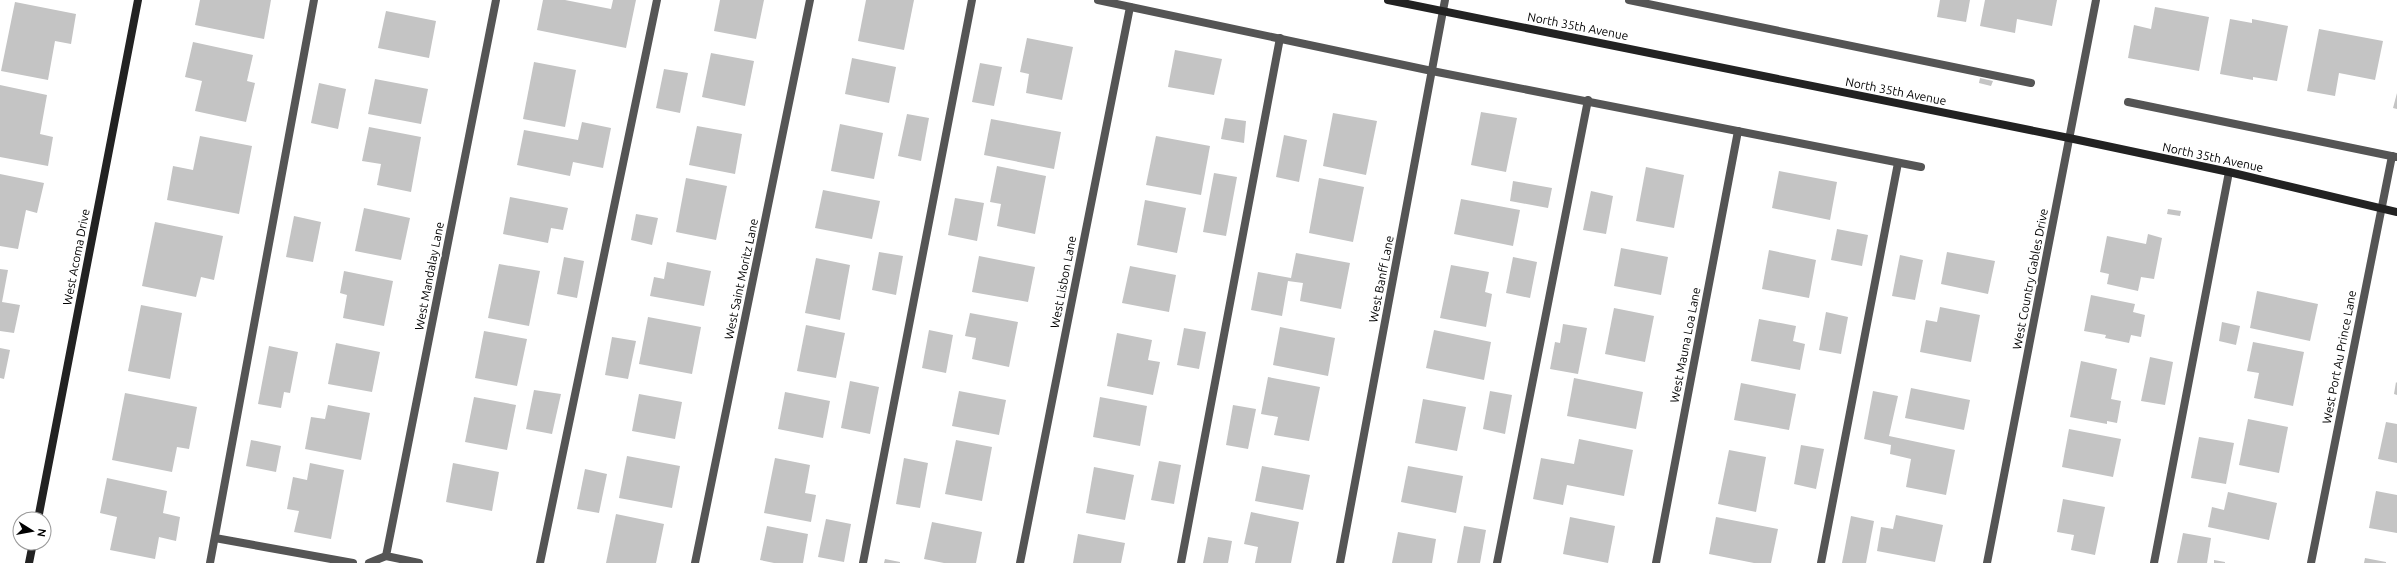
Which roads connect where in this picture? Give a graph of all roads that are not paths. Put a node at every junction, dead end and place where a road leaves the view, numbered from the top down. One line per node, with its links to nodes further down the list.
1 (138, 0): 27 (main road, West Acoma Drive)
2 (314, 0): 28 (street)
3 (496, 0): 30 (street, West Mandalay Lane)
4 (657, 0): 36 (street)
5 (810, 0): 37 (street, West Saint Moritz Lane)
6 (972, 0): 38 (street)
7 (1098, 0): 12 (street)
8 (1388, 0): 13 (main road, North 35th Avenue)
9 (1445, 0): 13 (street, West Banff Lane)
10 (1629, 0): 16 (street)
11 (2096, 0): 20 (street, West Country Gables Drive)
12 (1130, 7): 14 (street); 39 (street, West Lisbon Lane)
13 (1443, 11): 15 (street, West Banff Lane); 20 (main road, North 35th Avenue)
14 (1280, 38): 15 (street); 40 (street)
15 (1432, 71): 17 (street); 41 (street, West Banff Lane)
16 (2031, 83)
17 (1588, 100): 19 (street); 42 (street)
18 (2128, 102): 21 (street)
19 (1738, 131): 22 (street); 43 (street, West Mauna Loa Lane)
20 (2070, 138): 24 (main road, North 35th Avenue); 45 (street, West Country Gables Drive)
21 (2394, 156): 25 (street, West Port Au Prince Lane)
22 (1898, 163): 23 (street); 44 (street)
23 (1921, 167)
24 (2229, 172): 25 (main road, North 35th Avenue); 46 (street)
25 (2381, 208): 26 (main road, North 35th Avenue); 47 (street, West Port Au Prince Lane)
26 (2397, 212)
27 (40, 511)
28 (215, 538): 32 (street); 33 (street)
29 (31, 551): 31 (main road)
30 (386, 556): 34 (street); 35 (street)
31 (29, 563)
32 (210, 563)
33 (353, 563)
34 (369, 563)
35 (419, 563)
36 (540, 563)
37 (695, 563)
38 (863, 563)
39 (1020, 563)
40 (1181, 563)
41 (1340, 563)
42 (1497, 563)
43 (1656, 563)
44 (1821, 563)
45 (1987, 563)
46 (2154, 563)
47 (2311, 563)

